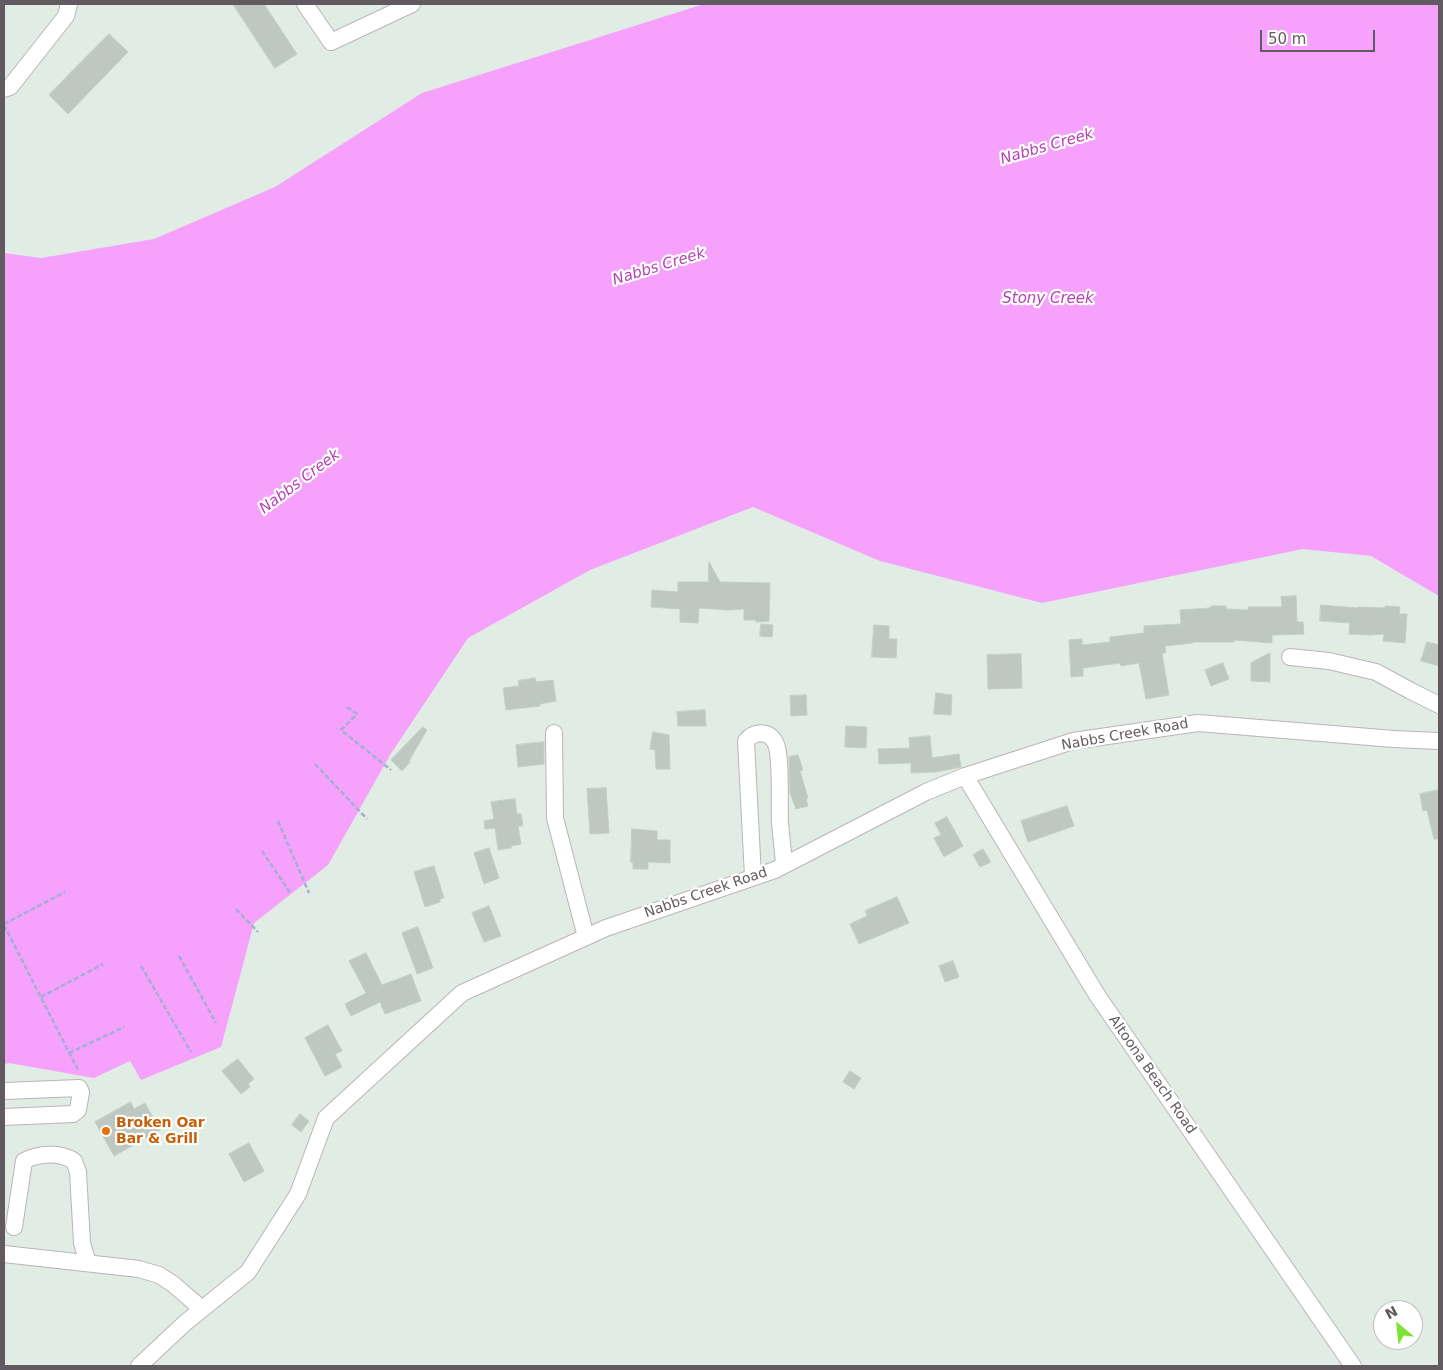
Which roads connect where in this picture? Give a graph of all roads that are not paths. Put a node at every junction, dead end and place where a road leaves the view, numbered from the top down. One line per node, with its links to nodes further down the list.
1 (69, 4): 4 (street)
2 (305, 4): 3 (street)
3 (412, 4)
4 (4, 89)
5 (1290, 657): 6 (street)
6 (1439, 705)
7 (554, 734): 12 (street)
8 (1439, 741): 9 (street, Nabbs Creek Road)
9 (965, 776): 10 (street, Nabbs Creek Road); 20 (street, Altoona Beach Road)
10 (784, 864): 11 (street, Nabbs Creek Road); 11 (street)
11 (753, 877): 12 (street, Nabbs Creek Road)
12 (586, 937): 18 (street, Nabbs Creek Road)
13 (4, 1091): 14 (street)
14 (4, 1117)
15 (14, 1227): 17 (street)
16 (4, 1254): 17 (street)
17 (88, 1263): 18 (street)
18 (202, 1310): 19 (street, Nabbs Creek Road)
19 (139, 1366)
20 (1353, 1366)

